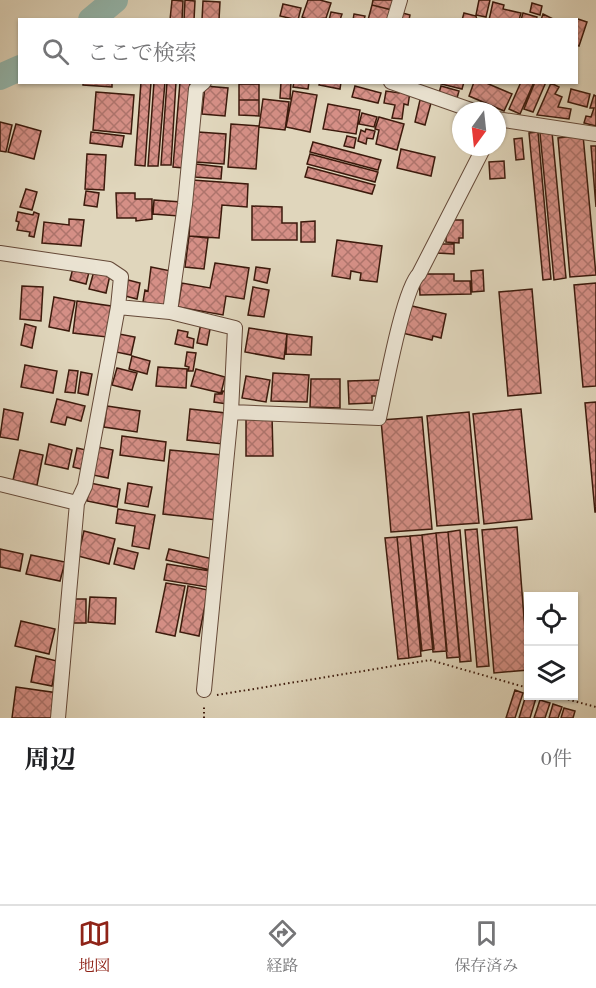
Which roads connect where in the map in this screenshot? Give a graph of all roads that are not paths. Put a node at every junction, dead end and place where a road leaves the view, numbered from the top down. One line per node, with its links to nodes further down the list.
1 (400, 0): 2 (street)
2 (395, 18)
3 (202, 84): 11 (street)
4 (397, 84): 5 (street)
5 (452, 103)
6 (506, 120): 7 (street)
7 (596, 134)
8 (479, 156): 12 (street)
9 (0, 253): 10 (street)
10 (118, 308): 11 (street); 14 (street)
11 (170, 312): 12 (street)
12 (231, 412): 15 (street)
13 (0, 484): 14 (street)
14 (76, 503): 16 (street)
15 (204, 690)
16 (58, 718)

